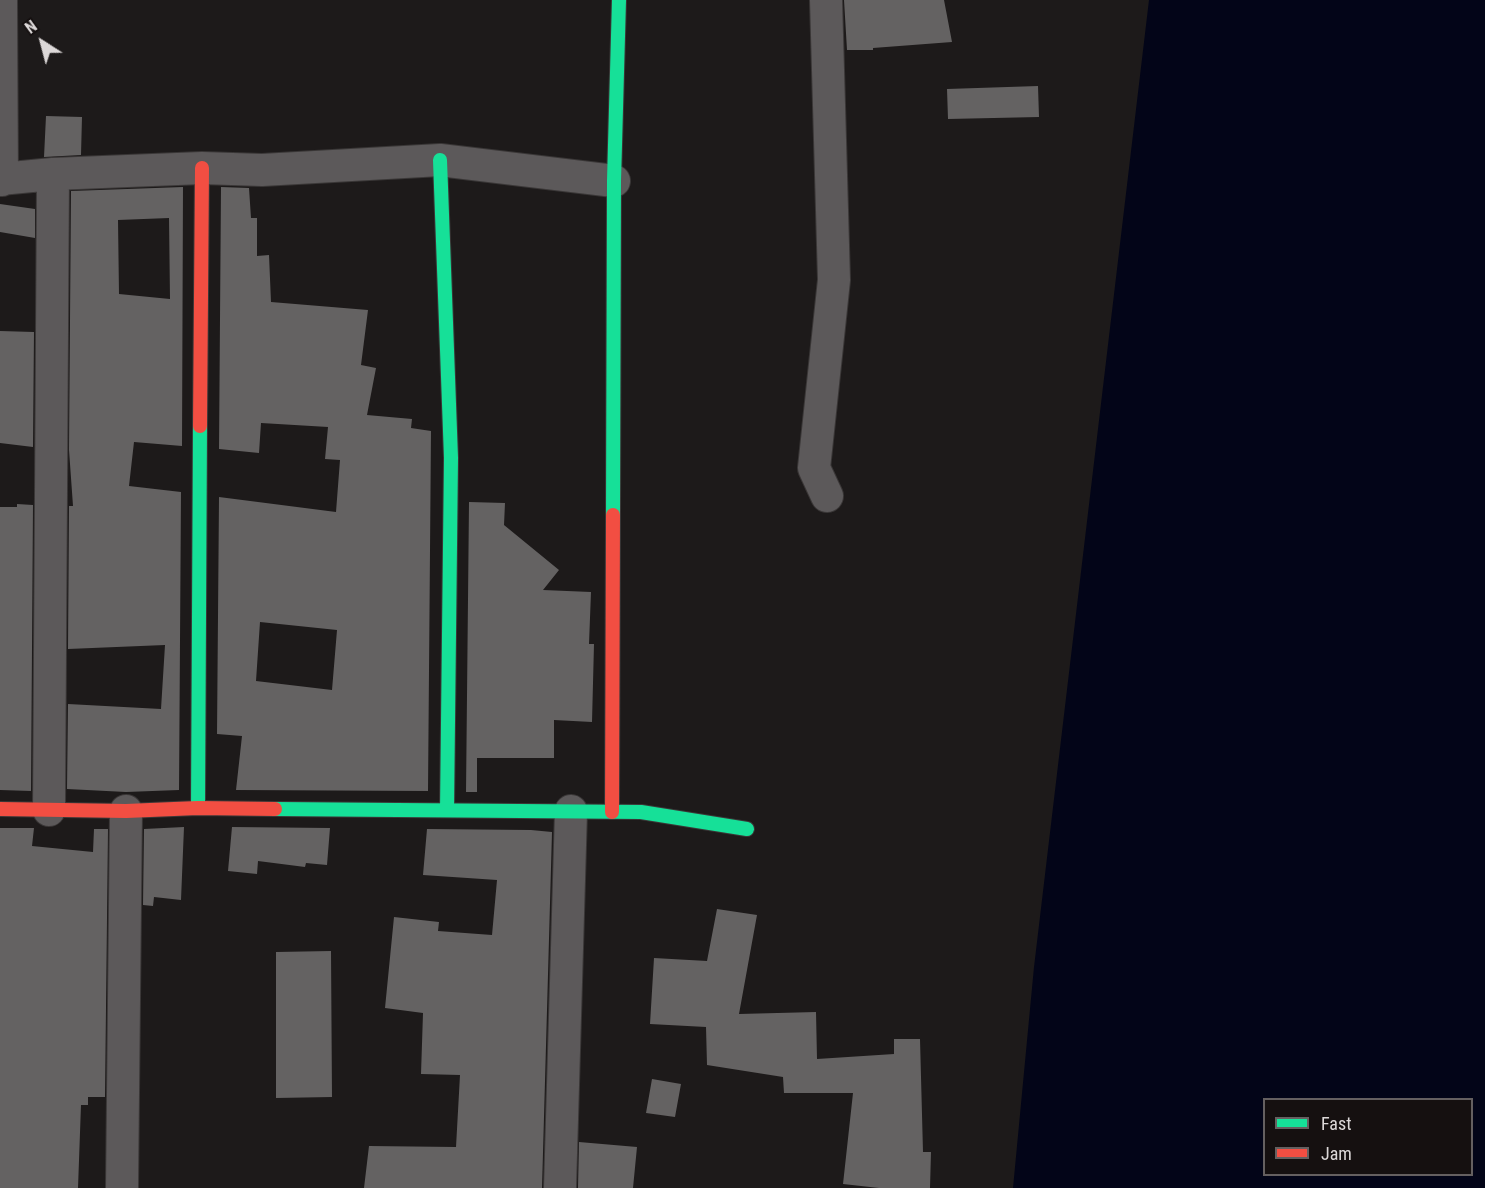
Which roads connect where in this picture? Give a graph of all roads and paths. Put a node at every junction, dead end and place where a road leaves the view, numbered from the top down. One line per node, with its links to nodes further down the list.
1 (1, 0): 7 (street)
2 (619, 0): 8 (street)
3 (826, 0): 9 (street)
4 (440, 160): 5 (street); 8 (street); 13 (street)
5 (202, 168): 6 (street); 10 (street)
6 (53, 174): 7 (street); 12 (street)
7 (1, 179)
8 (614, 181): 16 (street)
9 (827, 496)
10 (198, 808): 13 (street); 14 (street)
11 (0, 809): 12 (street)
12 (49, 810): 14 (street)
13 (447, 810): 15 (street)
14 (126, 811): 18 (street)
15 (571, 811): 16 (street); 19 (street)
16 (612, 812): 17 (street)
17 (747, 829)
18 (122, 1188)
19 (560, 1188)

